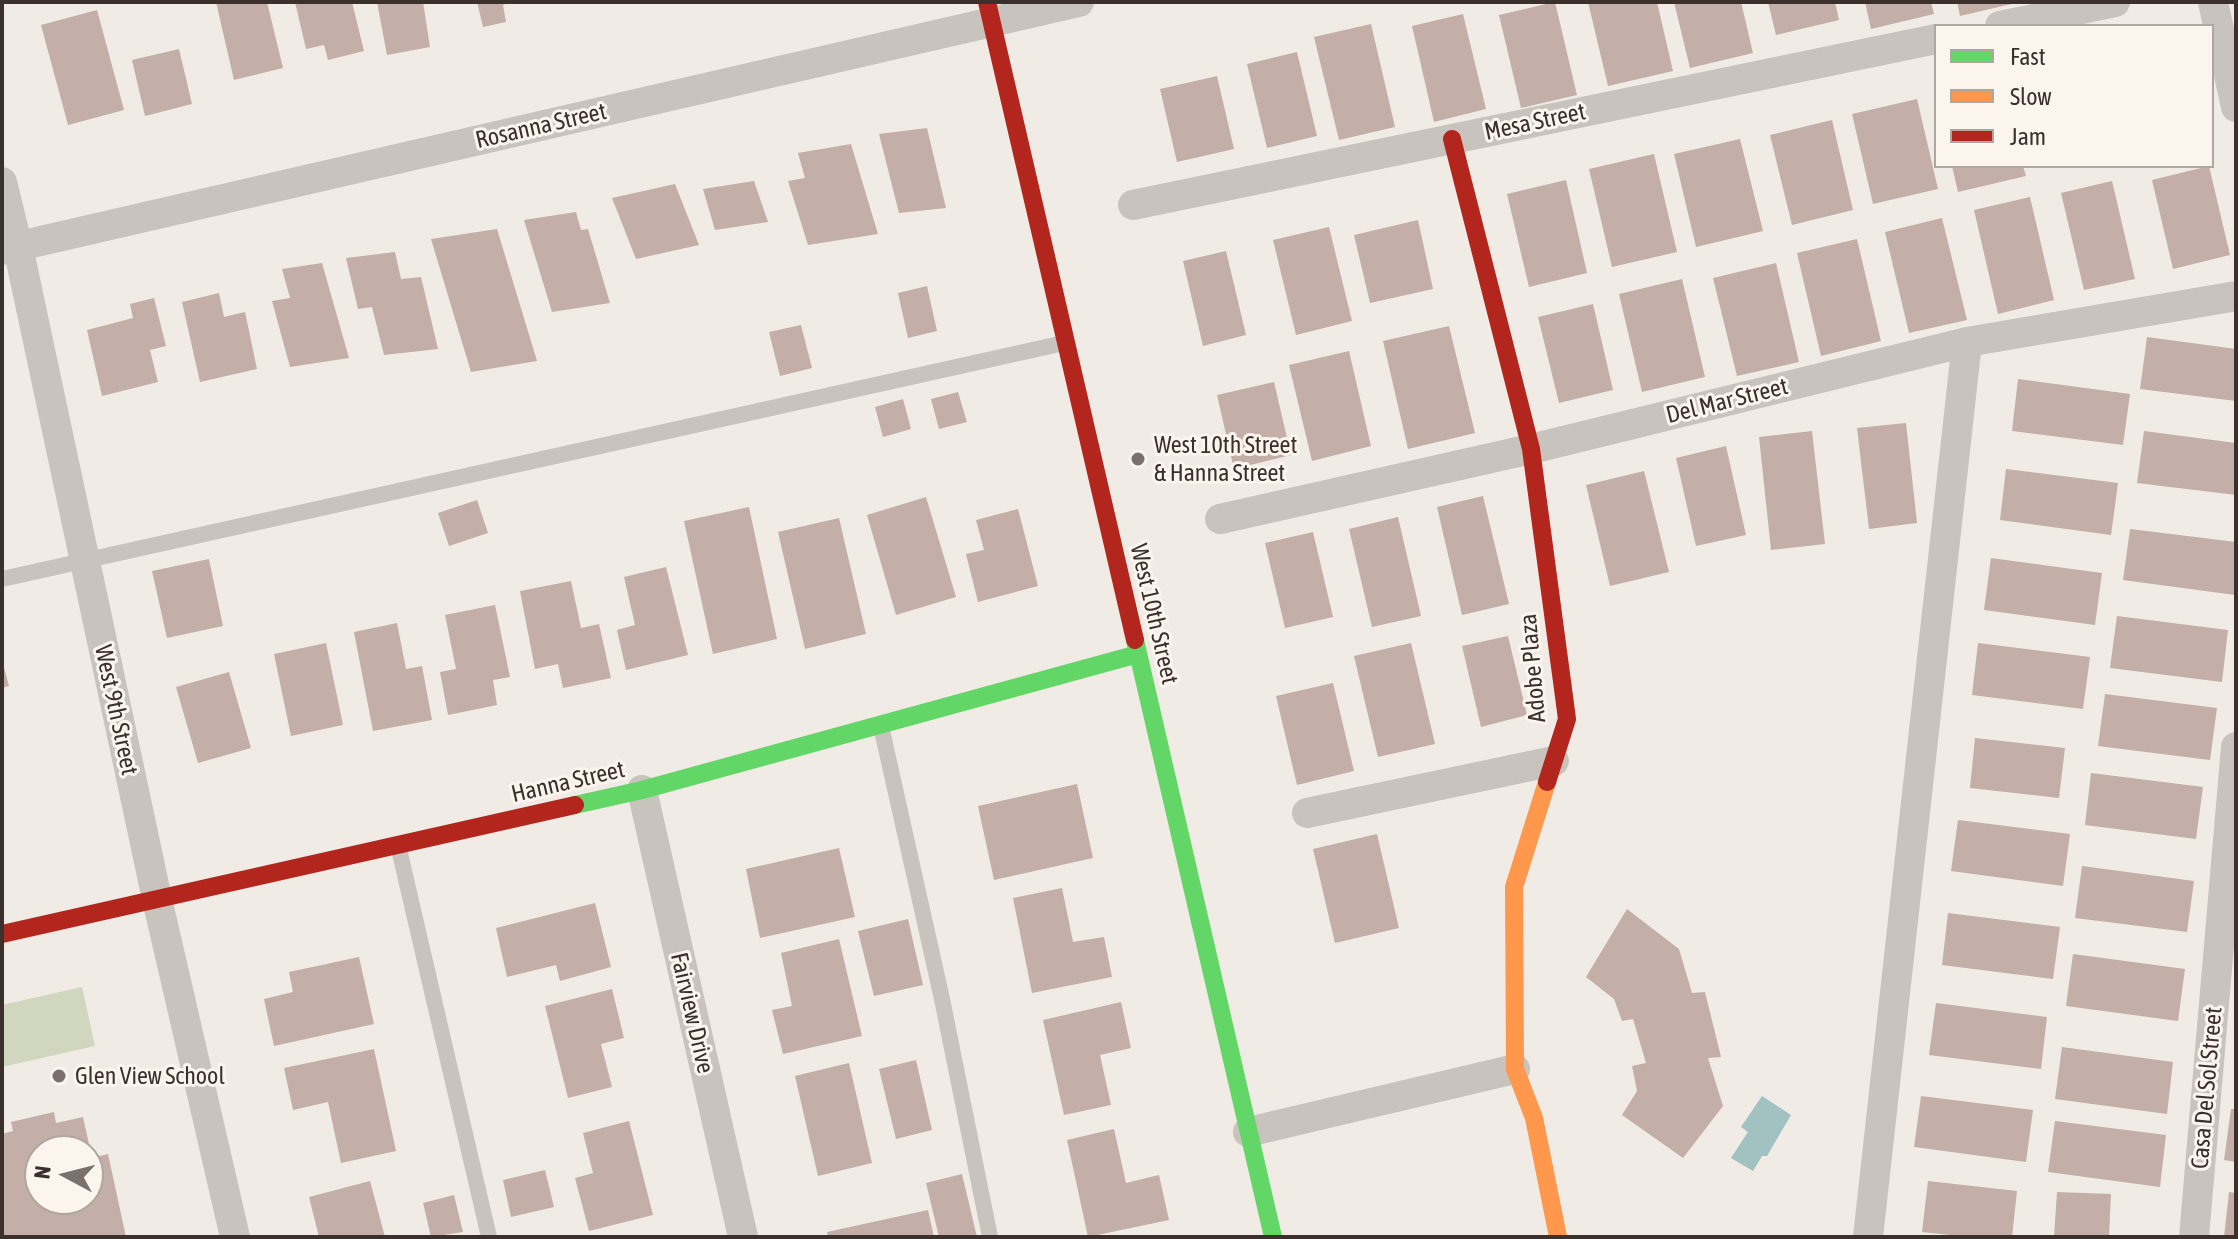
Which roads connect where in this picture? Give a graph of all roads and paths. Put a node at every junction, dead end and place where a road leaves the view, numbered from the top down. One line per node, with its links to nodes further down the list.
1 (1079, 2): 4 (street, Rosanna Street)
2 (2115, 2): 5 (street)
3 (2213, 2): 7 (street)
4 (990, 12): 11 (street, Rosanna Street); 14 (street, West 10th Street)
5 (2010, 24)
6 (1934, 39): 8 (street, Mesa Street)
7 (2236, 107)
8 (1452, 139): 10 (street, Mesa Street); 15 (street, Adobe Plaza)
9 (2, 182): 11 (street, West 9th Street)
10 (1133, 205)
11 (10, 248): 17 (street, West 9th Street)
12 (2236, 296): 13 (street, Del Mar Street)
13 (1967, 342): 15 (street, Del Mar Street); 36 (street)
14 (1066, 343): 17 (lane); 19 (street, West 10th Street)
15 (1531, 449): 16 (street, Del Mar Street); 22 (street, Adobe Plaza)
16 (1220, 519)
17 (85, 561): 18 (lane); 26 (street, West 9th Street)
18 (2, 579)
19 (1138, 654): 20 (street, Hanna Street); 29 (street, West 10th Street)
20 (880, 724): 23 (street, Hanna Street); 33 (lane)
21 (2236, 747): 37 (street, Casa Del Sol Street)
22 (1554, 761): 24 (street); 28 (street, Adobe Plaza)
23 (642, 790): 25 (street, Hanna Street); 32 (street, Fairview Drive)
24 (1307, 813)
25 (398, 845): 26 (street, Hanna Street); 31 (lane)
26 (157, 899): 27 (street, Hanna Street); 30 (street, West 9th Street)
27 (2, 934)
28 (1515, 1069): 29 (street); 35 (street, Adobe Plaza)
29 (1248, 1132): 34 (street, West 10th Street)
30 (235, 1237)
31 (489, 1237)
32 (743, 1237)
33 (990, 1237)
34 (1273, 1237)
35 (1558, 1237)
36 (1868, 1237)
37 (2194, 1237)

